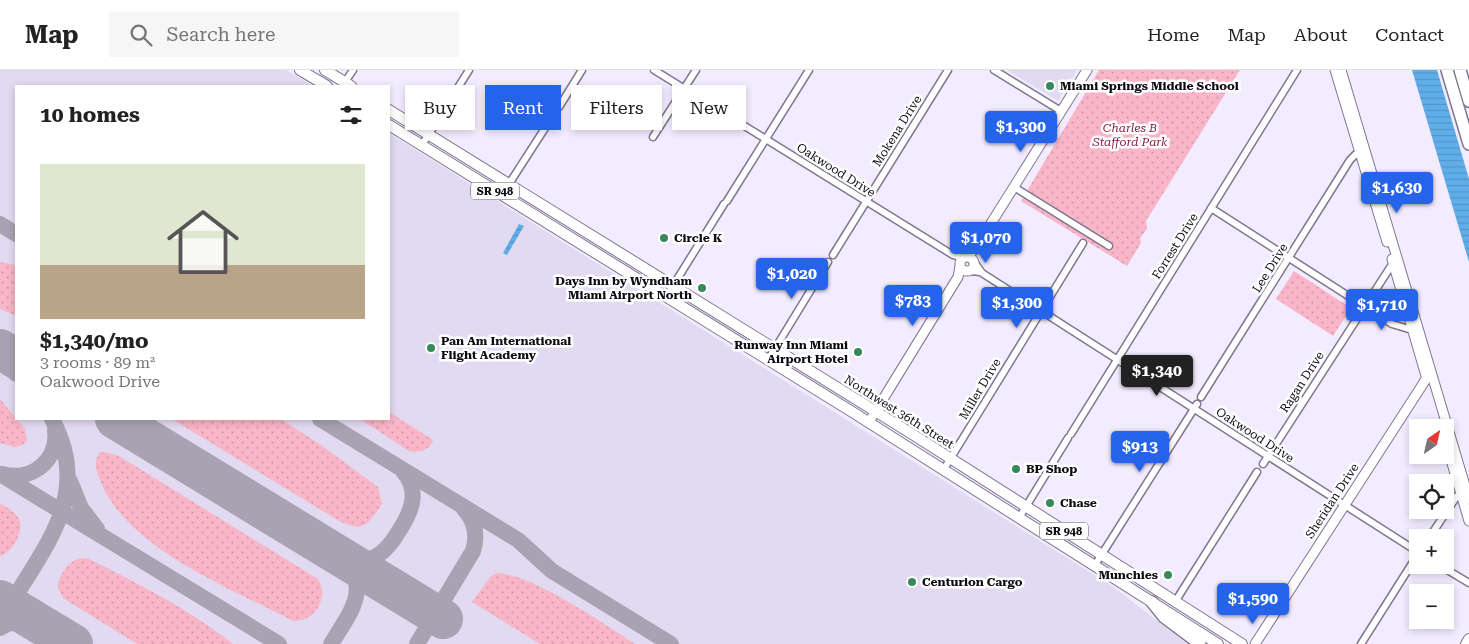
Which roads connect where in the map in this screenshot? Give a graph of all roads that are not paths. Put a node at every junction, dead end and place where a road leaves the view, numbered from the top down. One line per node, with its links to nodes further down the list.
1 (300, 70): 17 (main road)
2 (325, 70): 18 (main road)
3 (353, 70): 18 (street)
4 (469, 70): 27 (street)
5 (582, 70): 34 (street)
6 (654, 70): 19 (street, Oakwood Drive)
7 (696, 70): 20 (street)
8 (809, 70): 29 (street)
9 (948, 70): 36 (street, Mokena Drive)
10 (994, 70): 24 (street)
11 (1086, 70): 24 (street)
12 (1297, 70): 37 (street, Forrest Drive)
13 (1335, 70): 32 (street)
14 (1341, 70): 55 (street)
15 (1447, 70): 30 (highway)
16 (1460, 70): 21 (highway)
17 (325, 85)
18 (346, 85)
19 (678, 85)
20 (687, 85)
21 (1469, 101)
22 (672, 108): 28 (street)
23 (390, 111): 27 (main road, Northwest 36th Street / SR 948)
24 (1061, 111): 35 (street)
25 (390, 126): 31 (main road, Northwest 36th Street / SR 948)
26 (746, 129): 29 (street, Oakwood Drive)
27 (428, 134): 31 (street); 34 (main road, Northwest 36th Street / SR 948)
28 (653, 137)
29 (764, 140): 36 (street, Oakwood Drive); 47 (street)
30 (1469, 144)
31 (422, 145): 33 (main road, Northwest 36th Street / SR 948)
32 (1359, 151): 43 (street, Lee Drive); 46 (street)
33 (474, 178): 34 (main road); 39 (main road, Northwest 36th Street / SR 948)
34 (510, 184): 38 (main road, Northwest 36th Street / SR 948)
35 (1014, 187): 41 (street); 45 (street)
36 (866, 202): 42 (street, Mokena Drive); 45 (street, Oakwood Drive)
37 (1212, 208): 43 (street); 53 (street, Forrest Drive)
38 (574, 224): 39 (main road); 47 (main road, Northwest 36th Street / SR 948)
39 (568, 236): 48 (main road, Northwest 36th Street / SR 948)
40 (1083, 243): 50 (street, Miller Drive)
41 (1109, 246)
42 (833, 255)
43 (1289, 258): 49 (street); 56 (street, Lee Drive)
44 (828, 262): 52 (street)
45 (966, 263): 50 (street, Oakwood Drive); 58 (street)
46 (1393, 263): 49 (street, Ragan Drive); 51 (street)
47 (673, 286): 48 (street); 52 (main road, Northwest 36th Street / SR 948)
48 (666, 297): 54 (main road, Northwest 36th Street / SR 948)
49 (1364, 306): 51 (street); 61 (street, Ragan Drive)
50 (1041, 311): 53 (street, Oakwood Drive); 62 (street, Miller Drive)
51 (1412, 330): 55 (street)
52 (774, 349): 54 (street); 58 (main road, Northwest 36th Street / SR 948)
53 (1117, 359): 57 (street, Oakwood Drive); 69 (street, Forrest Drive)
54 (768, 360): 60 (main road, Northwest 36th Street / SR 948)
55 (1429, 376): 59 (street); 67 (street); 68 (street, Sheridan Drive)
56 (1201, 397)
57 (1195, 406): 61 (street, Oakwood Drive); 74 (street)
58 (876, 412): 60 (street); 62 (main road, Northwest 36th Street / SR 948)
59 (1439, 419)
60 (869, 422): 65 (main road, Northwest 36th Street / SR 948)
61 (1268, 457): 63 (street, Ragan Drive); 68 (street, Oakwood Drive)
62 (950, 458): 65 (street, Miller Drive); 69 (main road, Northwest 36th Street / SR 948)
63 (1263, 464)
64 (1453, 464): 67 (street)
65 (944, 470): 70 (main road, Northwest 36th Street / SR 948)
66 (1257, 472): 80 (street)
67 (1465, 497): 71 (street); 72 (street)
68 (1344, 505): 73 (street, Oakwood Drive); 85 (street, Sheridan Drive)
69 (1026, 507): 70 (street, Forrest Drive); 74 (main road, Northwest 36th Street / SR 948)
70 (1019, 518): 75 (main road, Northwest 36th Street / SR 948)
71 (1469, 521)
72 (1435, 529)
73 (1409, 547)
74 (1102, 555): 75 (street); 80 (main road, Northwest 36th Street / SR 948)
75 (1095, 566): 79 (main road, Northwest 36th Street / SR 948)
76 (1409, 567): 86 (street)
77 (1454, 574): 78 (street)
78 (1469, 583)
79 (1149, 600): 80 (main road); 82 (highway); 83 (main road, Northwest 36th Street / SR 948)
80 (1175, 602): 84 (main road, Northwest 36th Street / SR 948)
81 (1469, 639): 87 (main road)
82 (1200, 644)
83 (1218, 644)
84 (1242, 644)
85 (1255, 644)
86 (1361, 644)
87 (1466, 644)

